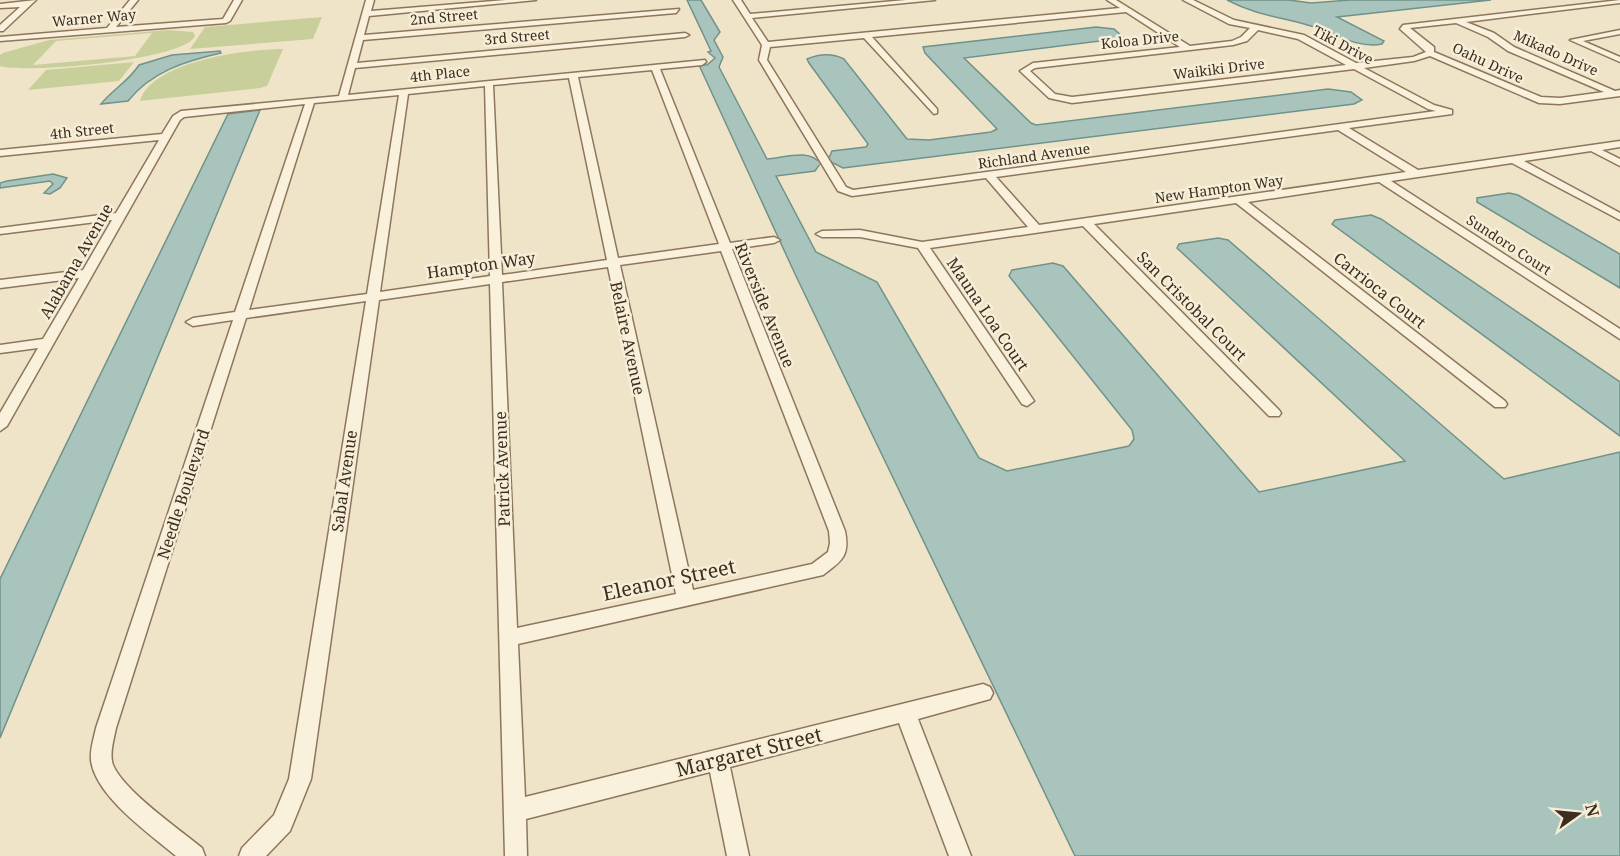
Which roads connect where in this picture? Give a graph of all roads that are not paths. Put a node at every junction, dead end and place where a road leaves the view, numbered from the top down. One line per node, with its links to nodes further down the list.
1 (134, 0): 19 (street)
2 (238, 0): 19 (street, Warner Way)
3 (370, 0): 14 (street)
4 (532, 0): 14 (street)
5 (737, 0): 15 (street, Richland Avenue)
6 (931, 0): 15 (street)
7 (1111, 0): 12 (street)
8 (1187, 0): 17 (street, Tiki Drive)
9 (1620, 1): 16 (street)
10 (30, 2): 11 (street); 18 (street)
11 (0, 6)
12 (1126, 10): 22 (street); 26 (street)
13 (676, 11): 23 (street, 2nd Street)
14 (366, 14): 23 (street)
15 (748, 16): 25 (street, Richland Avenue)
16 (1455, 19): 27 (street, Oahu Drive); 37 (street, Mikado Drive)
17 (1255, 28): 26 (street, Koloa Drive); 31 (street, Tiki Drive)
18 (0, 29)
19 (110, 30): 24 (street, Warner Way)
20 (1620, 32): 28 (street)
21 (685, 34): 30 (street, 3rd Street)
22 (866, 34): 25 (street); 40 (street)
23 (359, 38): 30 (street)
24 (0, 39)
25 (766, 45): 51 (street, Richland Avenue)
26 (1188, 48): 33 (street, Koloa Drive)
27 (1430, 53): 31 (street, Waikiki Drive); 37 (street, Oahu Drive)
28 (1620, 60)
29 (702, 62): 32 (street, 4th Place)
30 (351, 66): 38 (street)
31 (1354, 66): 33 (street, Waikiki Drive); 41 (street, Tiki Drive)
32 (655, 67): 34 (street, 4th Place); 62 (street, Riverside Avenue)
33 (1024, 69)
34 (573, 75): 35 (street, 4th Place); 63 (street, Belaire Avenue)
35 (489, 82): 36 (street, 4th Place); 65 (street, Patrick Avenue)
36 (404, 91): 38 (street, 4th Place); 67 (street, Sabal Avenue)
37 (1617, 93)
38 (343, 97): 39 (street, 4th Place)
39 (312, 100): 42 (street, 4th Place); 68 (street, Needle Boulevard)
40 (934, 111)
41 (1449, 112): 43 (street, Richland Avenue)
42 (181, 114): 44 (street, Alabama Avenue)
43 (1341, 128): 50 (street); 51 (street, Richland Avenue)
44 (167, 136): 47 (street, 4th Street); 54 (street, Alabama Avenue)
45 (1620, 144): 46 (street, New Hampton Way)
46 (1592, 148): 48 (street, New Hampton Way); 49 (street)
47 (0, 153)
48 (1514, 160): 50 (street, New Hampton Way); 55 (street)
49 (1620, 163)
50 (1416, 174): 52 (street, New Hampton Way)
51 (990, 176): 57 (street)
52 (1381, 179): 53 (street, New Hampton Way); 70 (street, Sundoro Court)
53 (1240, 201): 56 (street, New Hampton Way); 74 (street, Carrioca Court)
54 (120, 216): 58 (street); 64 (street, Alabama Avenue)
55 (1620, 218)
56 (1086, 223): 57 (street, New Hampton Way); 75 (street, San Cristobal Court)
57 (1037, 230): 61 (street, New Hampton Way)
58 (0, 231)
59 (822, 234): 61 (street, New Hampton Way)
60 (774, 240): 62 (street, Hampton Way)
61 (922, 246): 73 (street, Mauna Loa Court)
62 (725, 248): 63 (street, Hampton Way); 77 (street, Riverside Avenue)
63 (612, 263): 65 (street, Hampton Way); 78 (street, Belaire Avenue)
64 (87, 273): 66 (street); 71 (street, Alabama Avenue)
65 (495, 280): 67 (street, Hampton Way); 79 (street, Patrick Avenue)
66 (0, 284)
67 (371, 297): 68 (street, Hampton Way); 85 (street, Sabal Avenue)
68 (242, 315): 69 (street, Hampton Way); 84 (street, Needle Boulevard)
69 (193, 322)
70 (1620, 335)
71 (49, 342): 72 (street); 76 (street, Alabama Avenue)
72 (0, 349)
73 (1027, 401)
74 (1500, 404)
75 (1274, 413)
76 (0, 426)
77 (836, 556): 78 (street, Eleanor Street)
78 (686, 600): 79 (street, Eleanor Street)
79 (508, 638): 83 (street, Patrick Avenue)
80 (983, 693): 81 (street, Margaret Street)
81 (905, 712): 82 (street, Margaret Street); 88 (street)
82 (718, 760): 83 (street, Margaret Street); 87 (street)
83 (514, 811): 86 (street, Patrick Avenue)
84 (194, 856)
85 (250, 856)
86 (516, 856)
87 (738, 856)
88 (960, 856)

